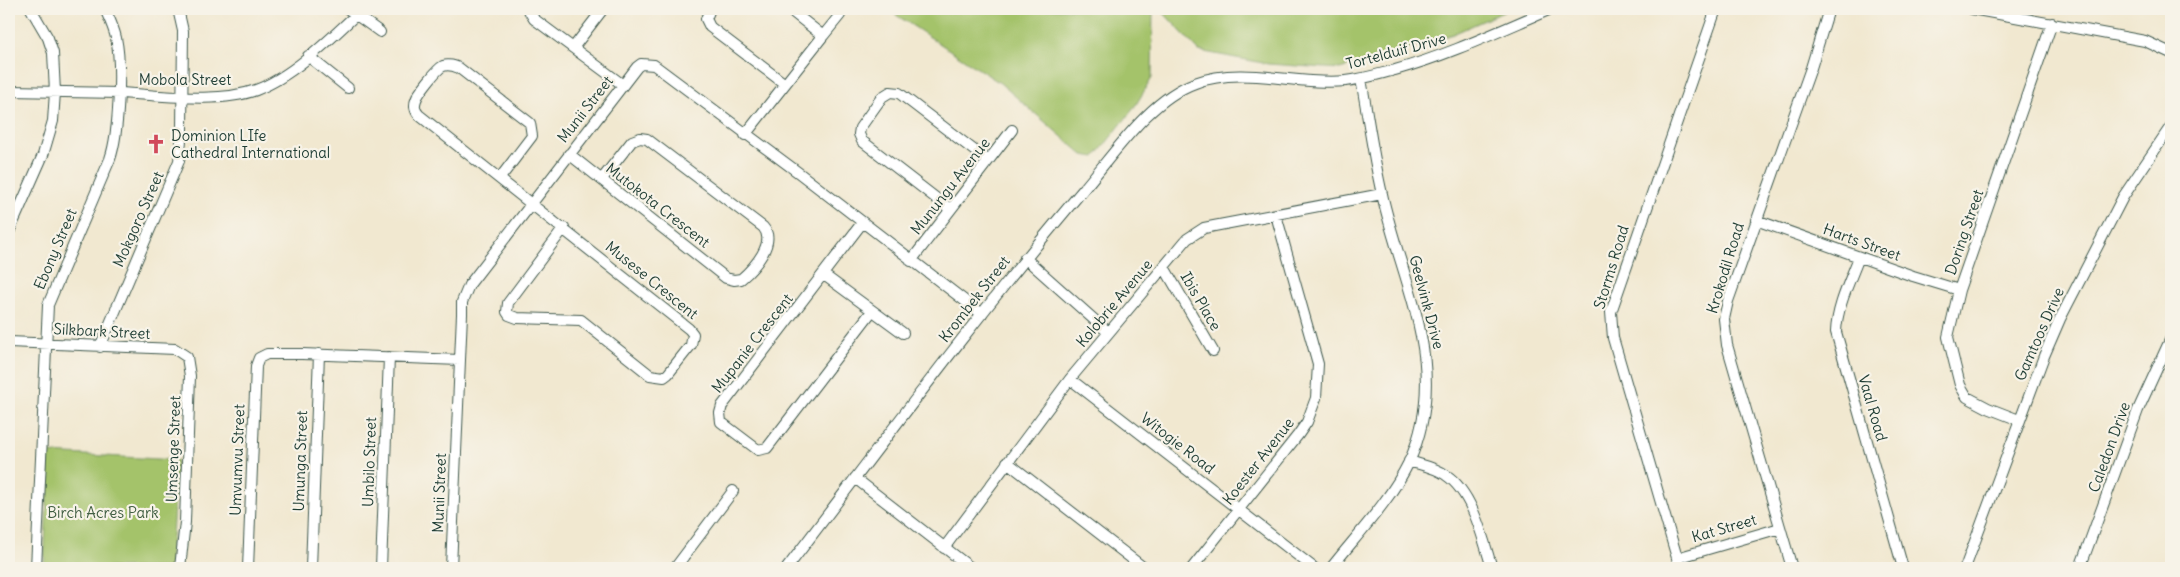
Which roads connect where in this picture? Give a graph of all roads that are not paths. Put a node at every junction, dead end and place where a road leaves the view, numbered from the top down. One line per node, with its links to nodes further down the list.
1 (31, 9): 26 (street)
2 (105, 9): 27 (street, Ebony Street)
3 (178, 9): 28 (street, Mokgoro Street)
4 (528, 9): 17 (street)
5 (602, 9): 17 (street)
6 (710, 9): 22 (street)
7 (789, 9): 16 (street)
8 (1551, 9): 21 (street, Tortelduif Drive)
9 (1716, 9): 72 (street, Storms Road)
10 (1829, 9): 40 (street, Krokodil Road)
11 (1972, 9): 14 (street)
12 (355, 11): 15 (street); 19 (street, Mobola Street)
13 (840, 15): 16 (street)
14 (2052, 23): 18 (street); 49 (street, Doring Street)
15 (380, 32)
16 (820, 32): 22 (street)
17 (573, 48): 23 (street)
18 (2171, 53)
19 (308, 56): 24 (street); 28 (street, Mobola Street)
20 (1212, 78): 21 (street, Tortelduif Drive); 45 (street, Krombek Street)
21 (1361, 79): 36 (street, Geelvink Drive)
22 (785, 84): 31 (street)
23 (623, 85): 31 (street, Munii Street); 32 (street, Munii Street)
24 (348, 88)
25 (9, 91): 26 (street, Mobola Street)
26 (55, 92): 27 (street, Mobola Street); 43 (street)
27 (118, 93): 28 (street, Mobola Street); 56 (street, Ebony Street)
28 (182, 97): 57 (street, Mokgoro Street)
29 (2171, 126): 64 (street, Gamtoos Drive)
30 (1012, 130): 33 (street, Munungu Avenue)
31 (746, 135): 41 (street, Munii Street)
32 (569, 154): 35 (street, Mutokota Crescent); 37 (street, Munii Street)
33 (988, 161): 38 (street, Munungu Avenue); 38 (street)
34 (500, 178): 34 (street, Musese Crescent); 37 (street, Musese Crescent)
35 (602, 179): 35 (street, Mutokota Crescent)
36 (1382, 194): 39 (street, Kolobrie Avenue); 65 (street, Geelvink Drive)
37 (531, 203): 42 (street, Musese Crescent); 62 (street, Munii Street)
38 (950, 209): 46 (street, Munungu Avenue)
39 (1276, 215): 47 (street, Kolobrie Avenue); 69 (street, Koester Avenue)
40 (1756, 220): 44 (street, Harts Street); 70 (street, Krokodil Road)
41 (862, 223): 46 (street, Munii Street); 48 (street, Mupanie Crescent)
42 (564, 228): 42 (street, Musese Crescent)
43 (9, 232)
44 (1859, 257): 49 (street, Harts Street); 89 (street, Vaal Road)
45 (1025, 258): 51 (street, Krombek Street); 52 (street)
46 (911, 260): 51 (street, Munii Street)
47 (1164, 267): 52 (street, Kolobrie Avenue); 58 (street, Ibis Place)
48 (824, 275): 50 (street); 50 (street, Mupanie Crescent)
49 (1959, 290): 64 (street, Doring Street)
50 (872, 312): 53 (street)
51 (982, 314): 67 (street, Krombek Street)
52 (1108, 332): 63 (street, Kolobrie Avenue)
53 (903, 333)
54 (2171, 338): 91 (street, Caledon Drive)
55 (9, 342): 56 (street, Silkbark Street)
56 (46, 344): 57 (street, Silkbark Street); 73 (street, Ebony Street)
57 (100, 347): 61 (street, Silkbark Street)
58 (1212, 351)
59 (319, 354): 60 (street); 75 (street, Umvumvu Street); 76 (street, Umunga Street)
60 (389, 357): 62 (street); 77 (street, Umbilo Street)
61 (189, 360): 74 (street, Umsenge Street)
62 (460, 360): 78 (street, Munii Street)
63 (1070, 379): 66 (street, Kolobrie Avenue); 69 (street, Witogie Road)
64 (2020, 420): 90 (street, Gamtoos Drive)
65 (1409, 461): 85 (street, Geelvink Drive); 86 (street)
66 (1007, 462): 71 (street, Kolobrie Avenue); 82 (street)
67 (856, 478): 71 (street); 80 (street, Krombek Street)
68 (733, 491): 79 (street)
69 (1240, 509): 83 (street, Koester Avenue); 84 (street, Witogie Road)
70 (1780, 528): 72 (street, Kat Street); 88 (street, Krokodil Road)
71 (944, 548): 81 (street)
72 (1677, 558): 87 (street, Storms Road)
73 (36, 568)
74 (180, 568)
75 (248, 568)
76 (311, 568)
77 (381, 568)
78 (451, 568)
79 (675, 568)
80 (787, 568)
81 (971, 568)
82 (1144, 568)
83 (1192, 568)
84 (1314, 568)
85 (1331, 568)
86 (1492, 568)
87 (1680, 568)
88 (1792, 568)
89 (1903, 568)
90 (1965, 568)
91 (2080, 568)

